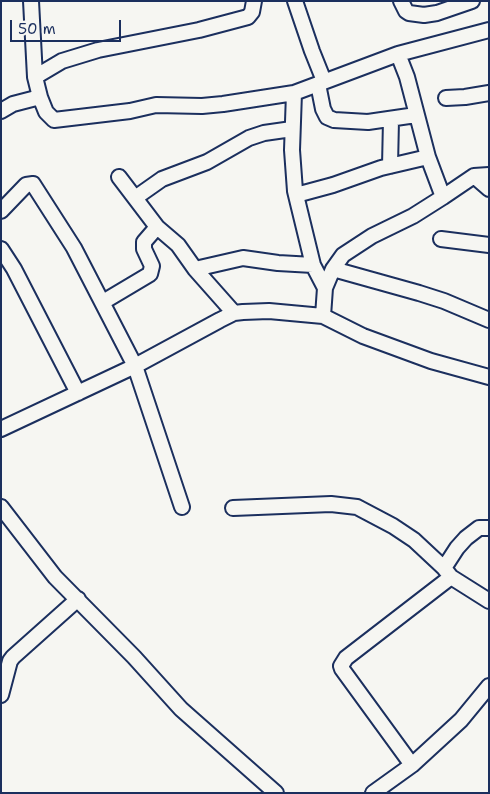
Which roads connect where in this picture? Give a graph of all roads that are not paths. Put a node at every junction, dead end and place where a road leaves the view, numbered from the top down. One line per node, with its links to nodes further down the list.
1 (31, 1): 8 (street)
2 (254, 1): 8 (street)
3 (294, 1): 9 (street)
4 (401, 1): 5 (street)
5 (468, 2)
6 (489, 30): 7 (street)
7 (398, 54): 9 (street); 15 (street)
8 (35, 77): 12 (street)
9 (321, 82): 10 (street); 16 (street)
10 (294, 93): 12 (street); 17 (street)
11 (489, 93): 13 (street)
12 (40, 97): 14 (street)
13 (446, 98)
14 (1, 111)
15 (416, 115): 16 (street); 18 (street)
16 (390, 120): 19 (street)
17 (292, 129): 24 (street); 26 (street)
18 (428, 157): 19 (street); 25 (street)
19 (390, 166): 24 (street)
20 (489, 175): 21 (street)
21 (474, 176): 23 (street); 25 (street)
22 (119, 177): 26 (street)
23 (489, 190)
24 (296, 196): 32 (street)
25 (443, 197): 33 (street)
26 (135, 198): 28 (street)
27 (1, 211): 36 (street)
28 (157, 227): 34 (street); 36 (street)
29 (441, 239): 30 (street)
30 (489, 245)
31 (1, 249): 42 (street)
32 (313, 265): 34 (street); 35 (street)
33 (333, 269): 35 (street); 39 (street)
34 (196, 270): 37 (street)
35 (325, 288): 38 (street)
36 (102, 302): 40 (street)
37 (234, 313): 38 (street); 40 (street)
38 (323, 316): 41 (street)
39 (489, 320)
40 (136, 366): 42 (street); 45 (street)
41 (489, 377)
42 (78, 392): 43 (street)
43 (1, 429)
44 (1, 507): 49 (street)
45 (182, 507)
46 (233, 508): 48 (street)
47 (489, 528): 48 (street)
48 (448, 572): 50 (street); 53 (street)
49 (78, 599): 52 (street); 54 (street)
50 (489, 601)
51 (489, 686): 53 (street)
52 (1, 695)
53 (412, 765): 55 (street)
54 (276, 793)
55 (373, 793)

